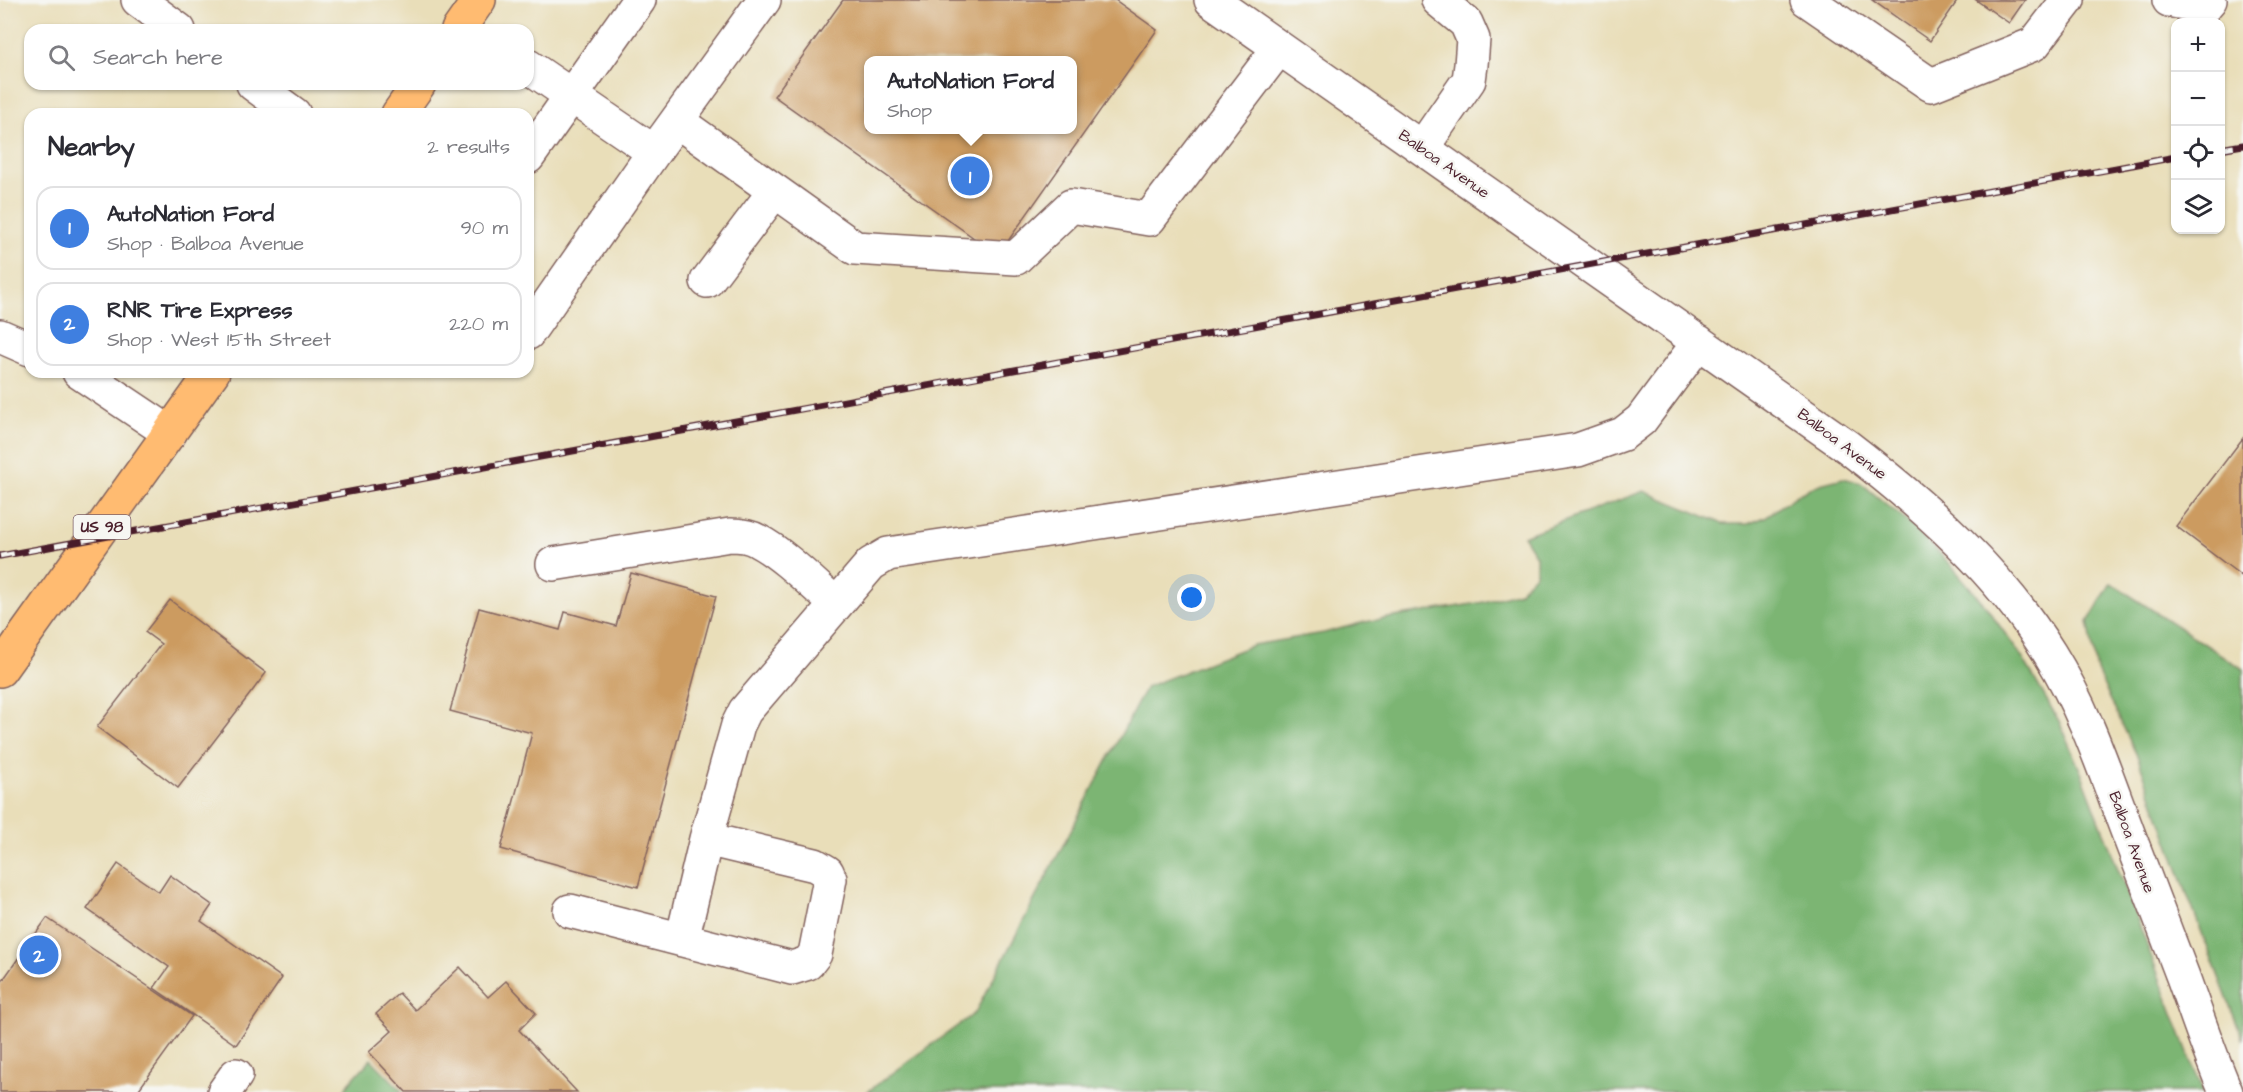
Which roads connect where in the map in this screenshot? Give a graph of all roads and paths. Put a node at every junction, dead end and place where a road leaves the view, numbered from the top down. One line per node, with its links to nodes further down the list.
1 (138, 0): 10 (street)
2 (639, 0): 15 (street)
3 (764, 0): 18 (street)
4 (1211, 0): 11 (street, Balboa Avenue)
5 (1807, 0): 6 (street)
6 (2068, 0)
7 (2169, 0): 8 (street)
8 (2210, 0)
9 (1446, 2): 19 (street)
10 (171, 24)
11 (1279, 48): 19 (street, Balboa Avenue); 22 (street)
12 (534, 70): 15 (street)
13 (261, 90): 16 (street)
14 (415, 90): 17 (highway)
15 (572, 96): 20 (street); 21 (street)
16 (286, 108)
17 (402, 108)
18 (677, 121): 21 (street); 22 (street)
19 (1422, 148): 26 (street, Balboa Avenue)
20 (534, 149)
21 (654, 152): 24 (street)
22 (774, 192): 23 (street)
23 (707, 281)
24 (534, 324)
25 (0, 336): 27 (street)
26 (1699, 342): 32 (street); 37 (street, Balboa Avenue)
27 (24, 346)
28 (88, 378): 30 (street)
29 (209, 378): 30 (highway, US 98)
30 (170, 433): 33 (highway, US 98)
31 (553, 564): 32 (street)
32 (836, 604): 34 (street)
33 (0, 670)
34 (706, 839): 36 (street); 36 (street)
35 (570, 911): 36 (street)
36 (682, 940)
37 (2226, 1092)

